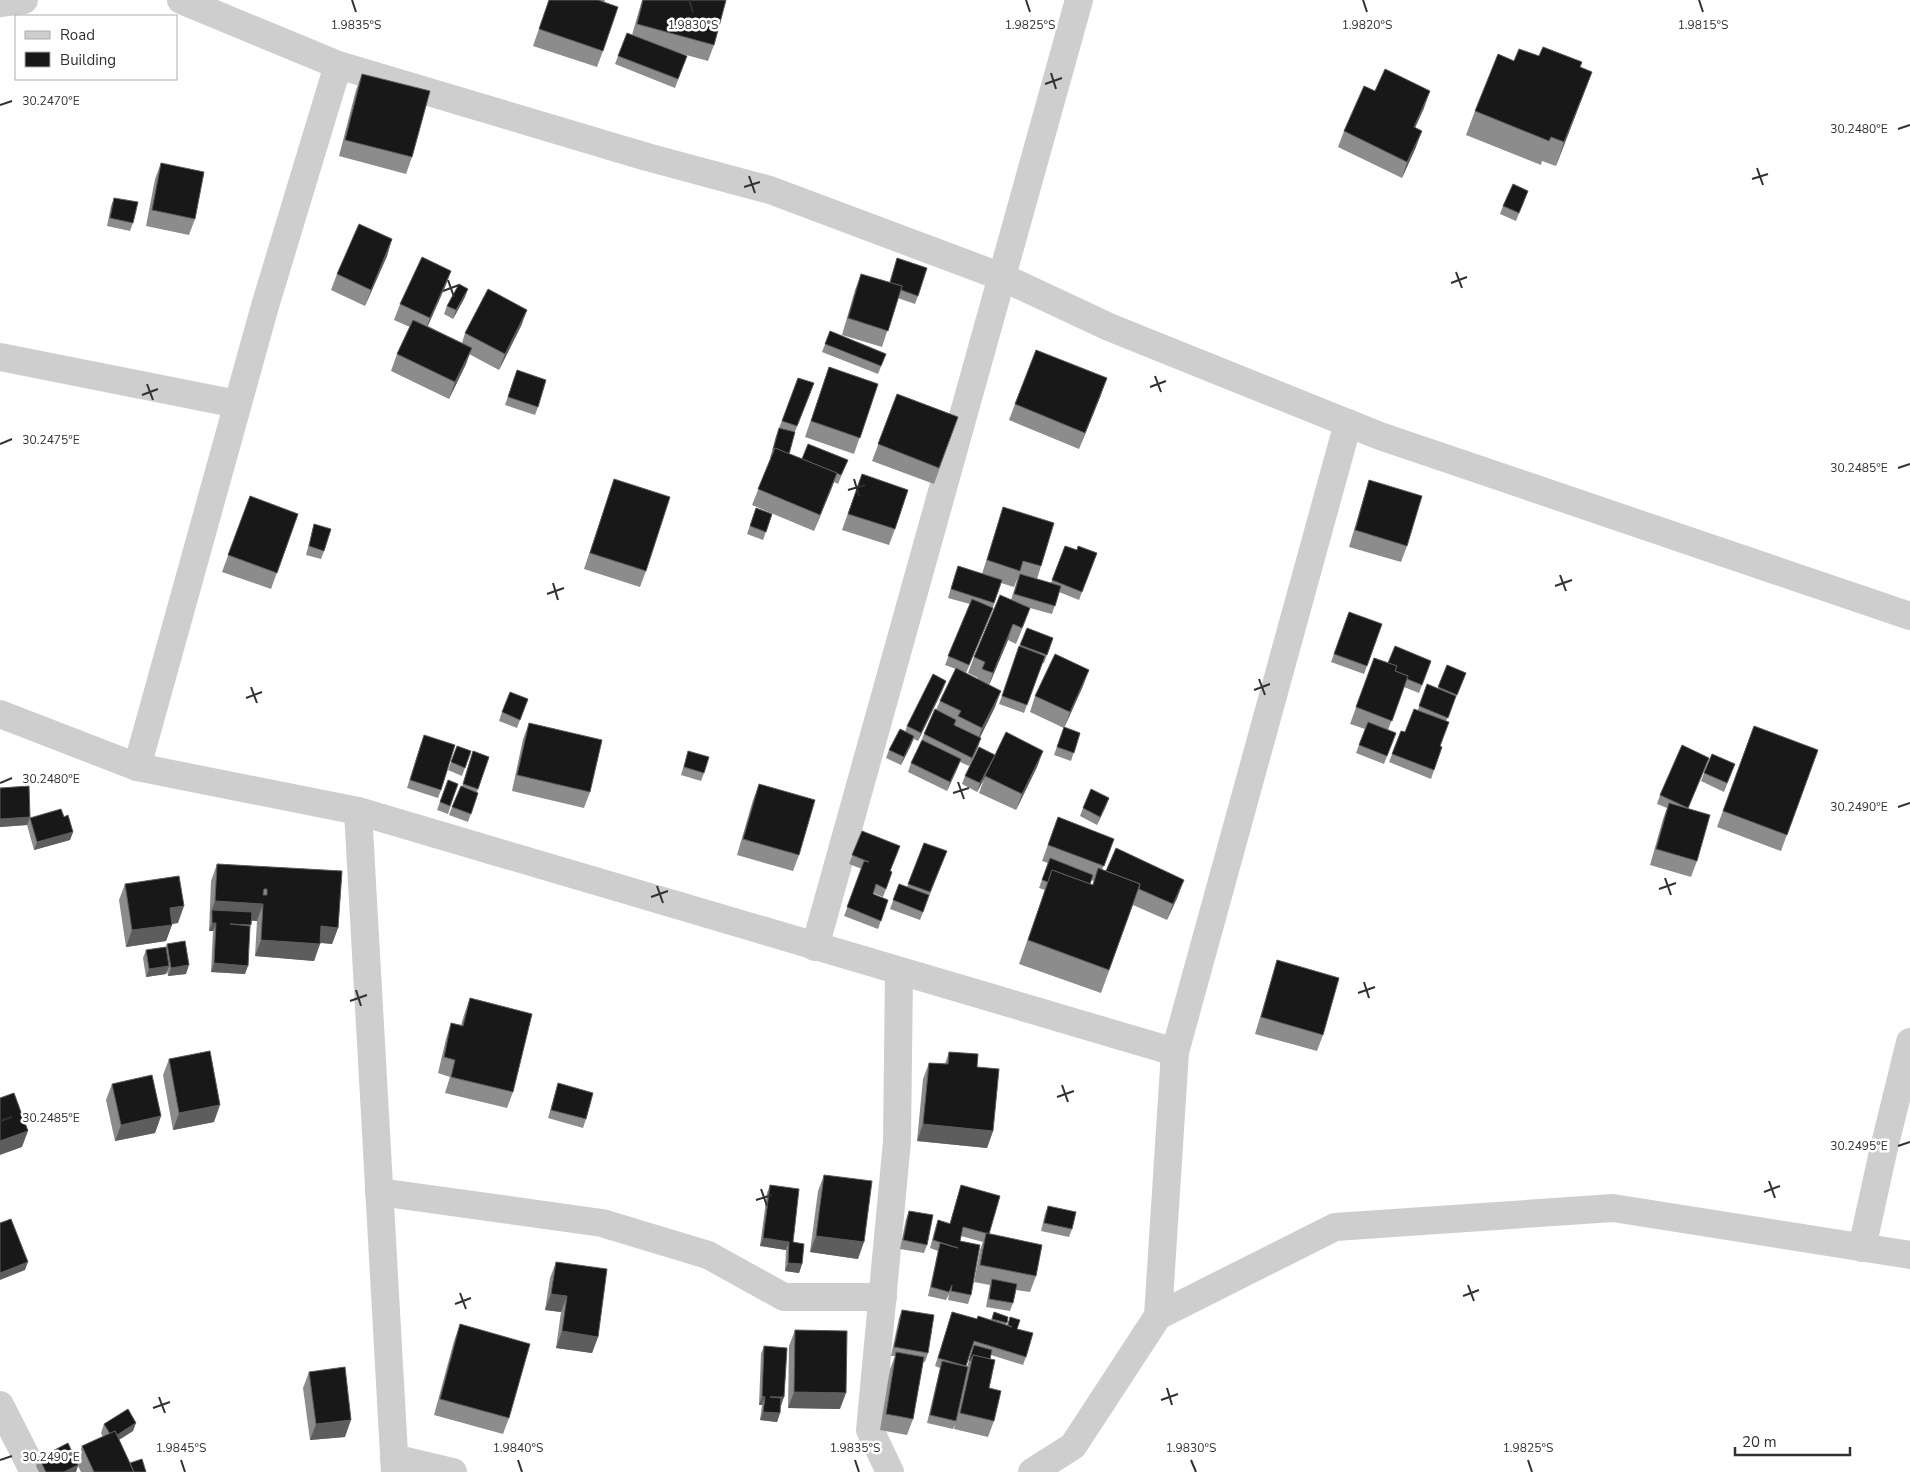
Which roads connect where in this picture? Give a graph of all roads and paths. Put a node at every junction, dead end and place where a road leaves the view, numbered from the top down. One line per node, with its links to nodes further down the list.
1 (24, 0): 4 (street)
2 (181, 0): 5 (street)
3 (1079, 0): 6 (street)
4 (0, 3)
5 (338, 65): 6 (street); 8 (street)
6 (1002, 277): 9 (street); 14 (street)
7 (0, 357): 8 (street)
8 (238, 404): 12 (street)
9 (1348, 423): 10 (street); 17 (street)
10 (1910, 616)
11 (0, 714): 12 (street)
12 (137, 767): 13 (street)
13 (358, 811): 14 (street); 18 (street)
14 (815, 947): 15 (street)
15 (899, 972): 17 (street); 21 (street)
16 (1910, 1042): 19 (street)
17 (1176, 1052): 22 (street)
18 (379, 1192): 21 (street); 24 (street)
19 (1862, 1248): 20 (street); 22 (street)
20 (1910, 1255)
21 (883, 1297): 27 (street)
22 (1158, 1316): 28 (street)
23 (0, 1405): 25 (street)
24 (394, 1465): 26 (street)
25 (34, 1472)
26 (453, 1472)
27 (890, 1472)
28 (1032, 1472)

